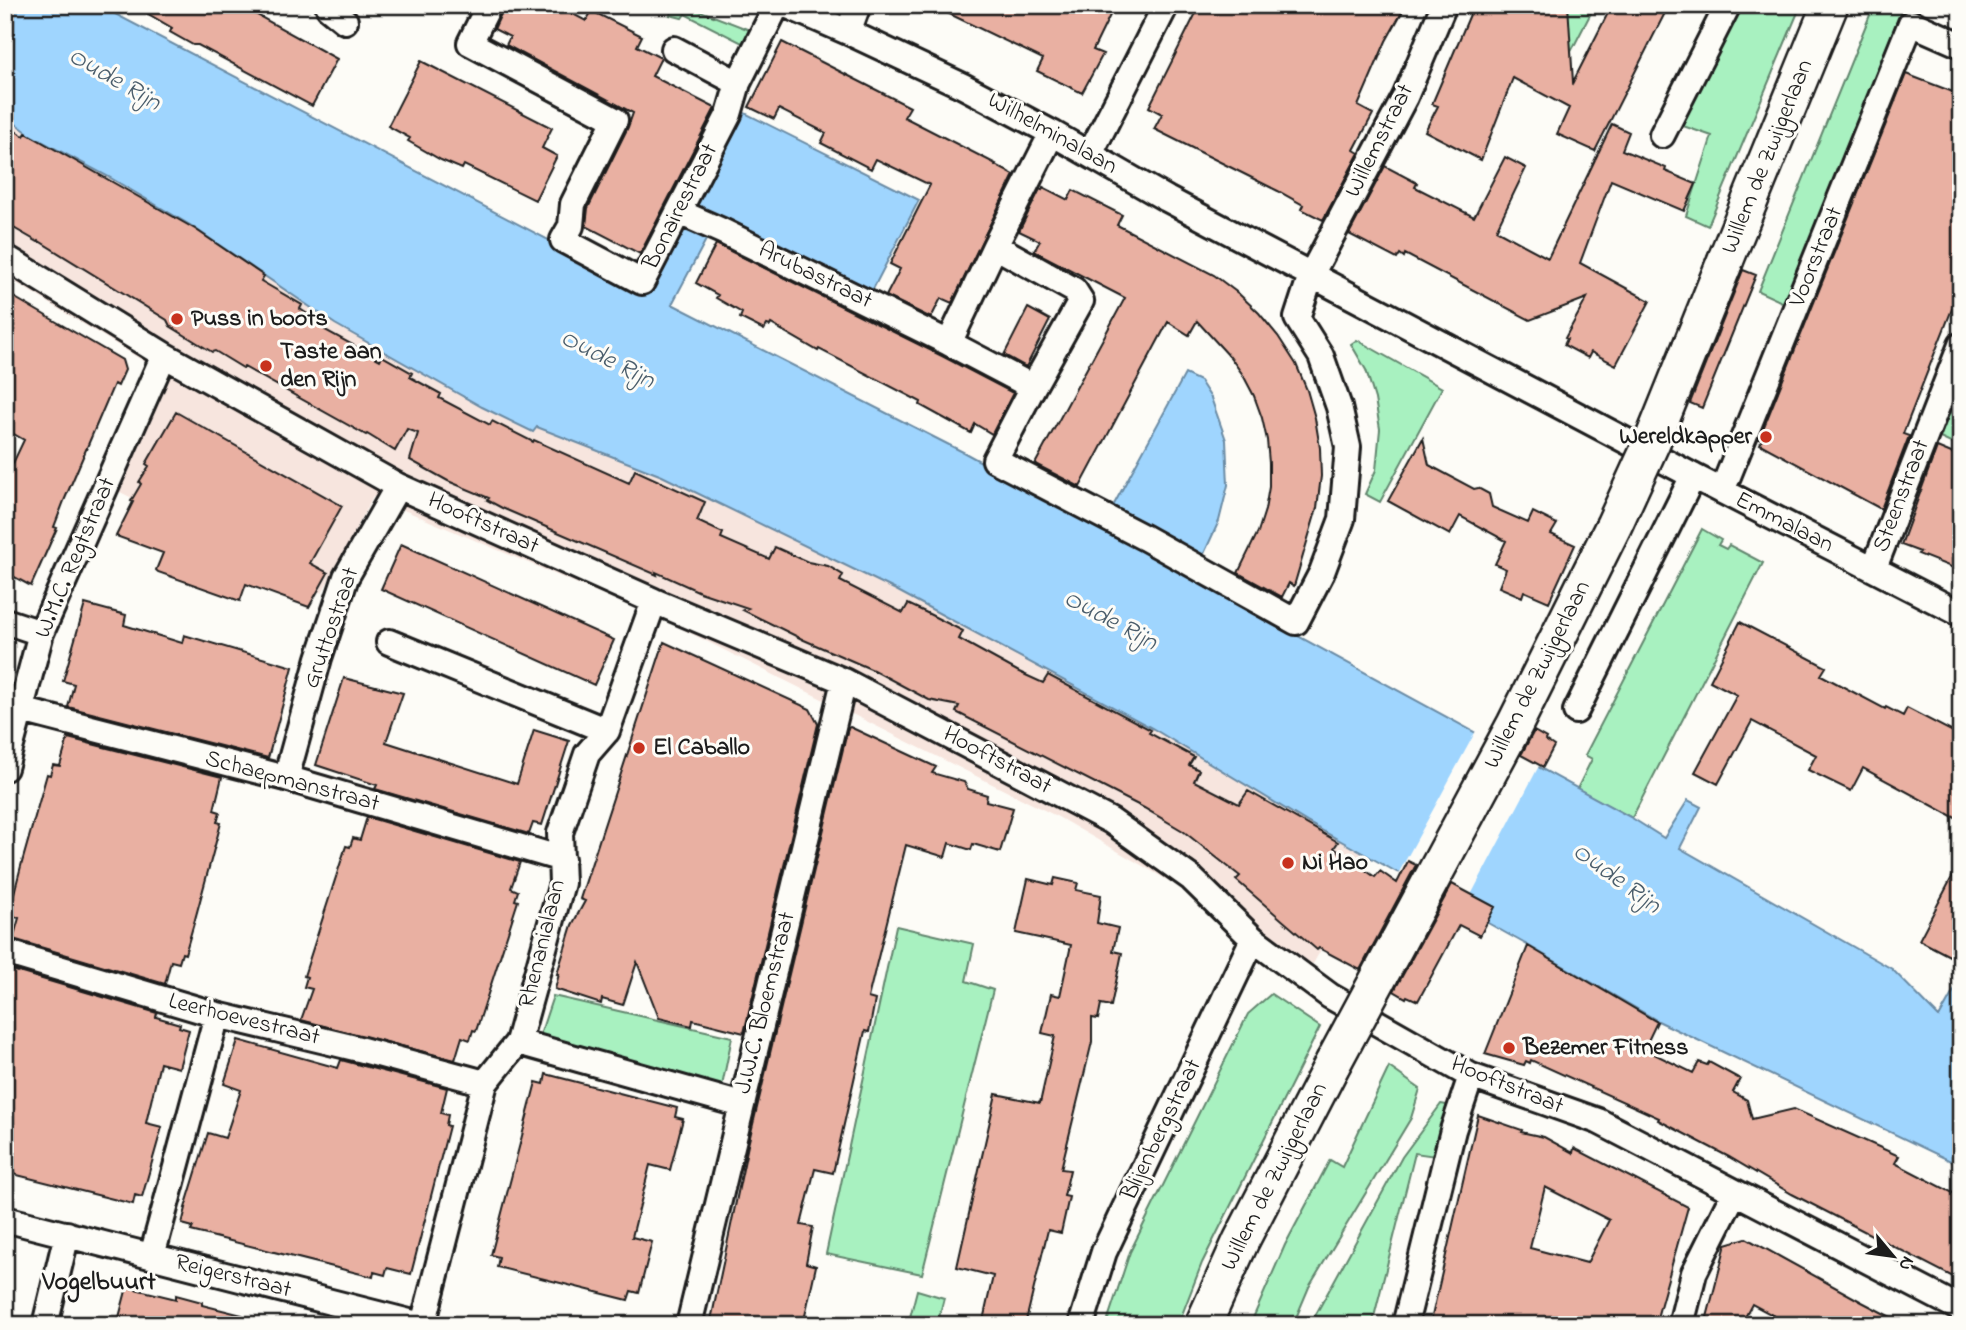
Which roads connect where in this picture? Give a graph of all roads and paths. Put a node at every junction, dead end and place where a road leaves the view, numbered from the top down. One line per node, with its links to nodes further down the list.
1 (489, 5): 16 (street, Bonairestraat)
2 (777, 5): 12 (street, Bonairestraat)
3 (786, 5): 9 (street, Wilhelminalaan)
4 (858, 5): 9 (street)
5 (1166, 5): 15 (street)
6 (1444, 5): 19 (street, Willemstraat)
7 (1728, 5): 14 (street)
8 (1830, 5): 57 (street, Willem de Zwijgerlaan, bridge)
9 (848, 32): 13 (street, Wilhelminalaan)
10 (1961, 45): 27 (street, Voorstraat)
11 (674, 49): 12 (street)
12 (738, 83): 16 (street, Bonairestraat)
13 (1052, 133): 15 (street, Wilhelminalaan); 17 (street)
14 (1662, 135)
15 (1090, 154): 19 (street, Wilhelminalaan)
16 (679, 212): 20 (street, Arubastraat)
17 (995, 246): 20 (street); 23 (street)
18 (5, 257): 22 (street, Hooftstraat)
19 (1311, 275): 23 (street); 24 (street, Wilhelminalaan)
20 (949, 342): 23 (street, Arubastraat)
21 (1961, 345): 28 (street, Steenstraat)
22 (164, 355): 26 (street, Hooftstraat); 32 (street, W.M.C. Regtstraat)
23 (1033, 387)
24 (1607, 431): 25 (street, Emmalaan)
25 (1693, 477): 27 (street, Emmalaan); 36 (street)
26 (398, 486): 29 (street, Hooftstraat); 39 (street, Gruttostraat)
27 (1722, 491): 28 (street, Emmalaan)
28 (1874, 568): 30 (street, Emmalaan)
29 (654, 601): 34 (street, Hooftstraat); 37 (street, Rhenanialaan)
30 (1961, 614)
31 (5, 621): 32 (street)
32 (41, 633): 35 (street, W.M.C. Regtstraat)
33 (389, 642): 37 (street)
34 (844, 681): 41 (street, Hooftstraat); 47 (street, J.W.C. Bloemstraat)
35 (21, 710): 38 (street, W.M.C. Regtstraat); 39 (street, Schaepmanstraat)
36 (1576, 710)
37 (607, 731): 40 (street, Rhenanialaan)
38 (5, 768)
39 (286, 778): 40 (street, Schaepmanstraat)
40 (562, 859): 44 (street, Rhenanialaan)
41 (1253, 939): 45 (street, Hooftstraat); 56 (street, Blijenbergstraat)
42 (5, 952): 43 (street, Leerhoevestraat)
43 (217, 1015): 46 (street, Leerhoevestraat); 51 (street)
44 (518, 1042): 46 (street, Rhenanialaan); 47 (street, Rhenanialaan)
45 (1471, 1076): 48 (street, Hooftstraat); 58 (street)
46 (485, 1083): 54 (street, Rhenanialaan)
47 (742, 1105): 55 (street, J.W.C. Bloemstraat)
48 (1734, 1193): 52 (street, Hooftstraat); 59 (street)
49 (5, 1219): 50 (street, Reigerstraat)
50 (67, 1234): 51 (street, Reigerstraat); 53 (street)
51 (152, 1256): 54 (street, Reigerstraat)
52 (1961, 1309)
53 (45, 1325)
54 (422, 1325)
55 (689, 1325)
56 (1081, 1325)
57 (1203, 1325)
58 (1405, 1325)
59 (1681, 1325)

